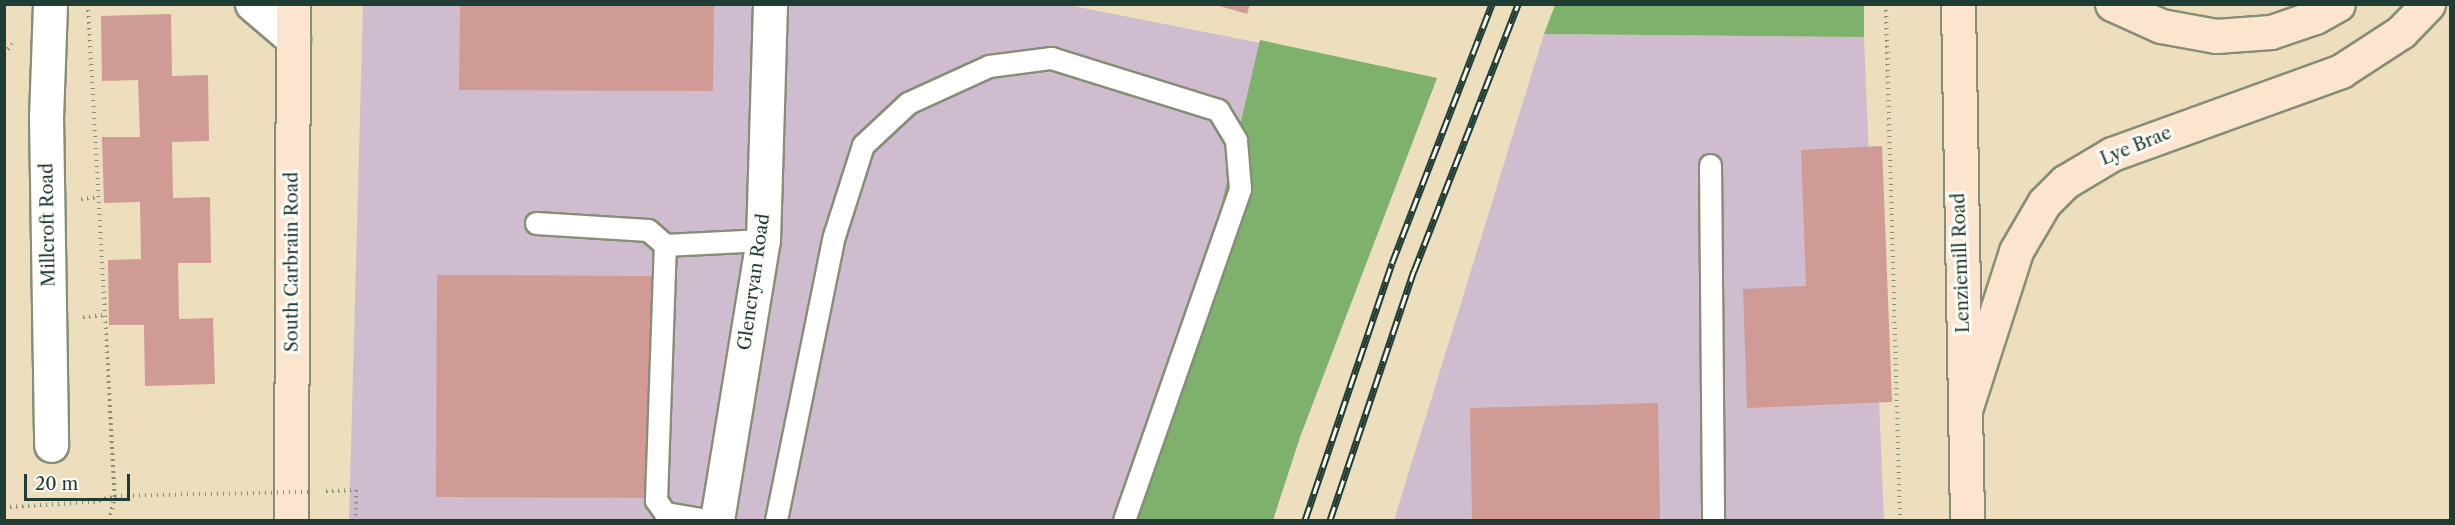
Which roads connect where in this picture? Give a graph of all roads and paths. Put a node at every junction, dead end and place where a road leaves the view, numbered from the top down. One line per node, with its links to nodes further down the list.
1 (50, 4): 19 (street, Millcroft Road)
2 (88, 4): 20 (path)
3 (252, 4): 12 (street)
4 (293, 4): 12 (main road, South Carbrain Road)
5 (770, 4): 16 (street, Glencryan Road)
6 (1886, 4): 31 (path)
7 (1948, 4): 13 (main road)
8 (1958, 4): 13 (main road, Lenziemill Road)
9 (2112, 4): 10 (main road)
10 (2338, 4)
11 (2428, 4): 18 (main road, Lye Brae)
12 (293, 39): 24 (main road, South Carbrain Road)
13 (1958, 156): 18 (main road, Lenziemill Road)
14 (1710, 165): 30 (lane)
15 (536, 224): 17 (lane)
16 (763, 240): 17 (lane); 27 (street, Glencryan Road)
17 (665, 245): 22 (lane)
18 (1966, 407): 32 (main road, Lenziemill Road)
19 (51, 445)
20 (115, 496): 21 (path, bridge); 23 (path); 25 (path, bridge)
21 (4, 507)
22 (661, 517): 26 (lane)
23 (109, 520)
24 (291, 520)
25 (355, 520)
26 (707, 520)
27 (717, 520)
28 (776, 520): 29 (lane)
29 (1124, 520)
30 (1713, 520)
31 (1900, 520)
32 (1967, 520)

